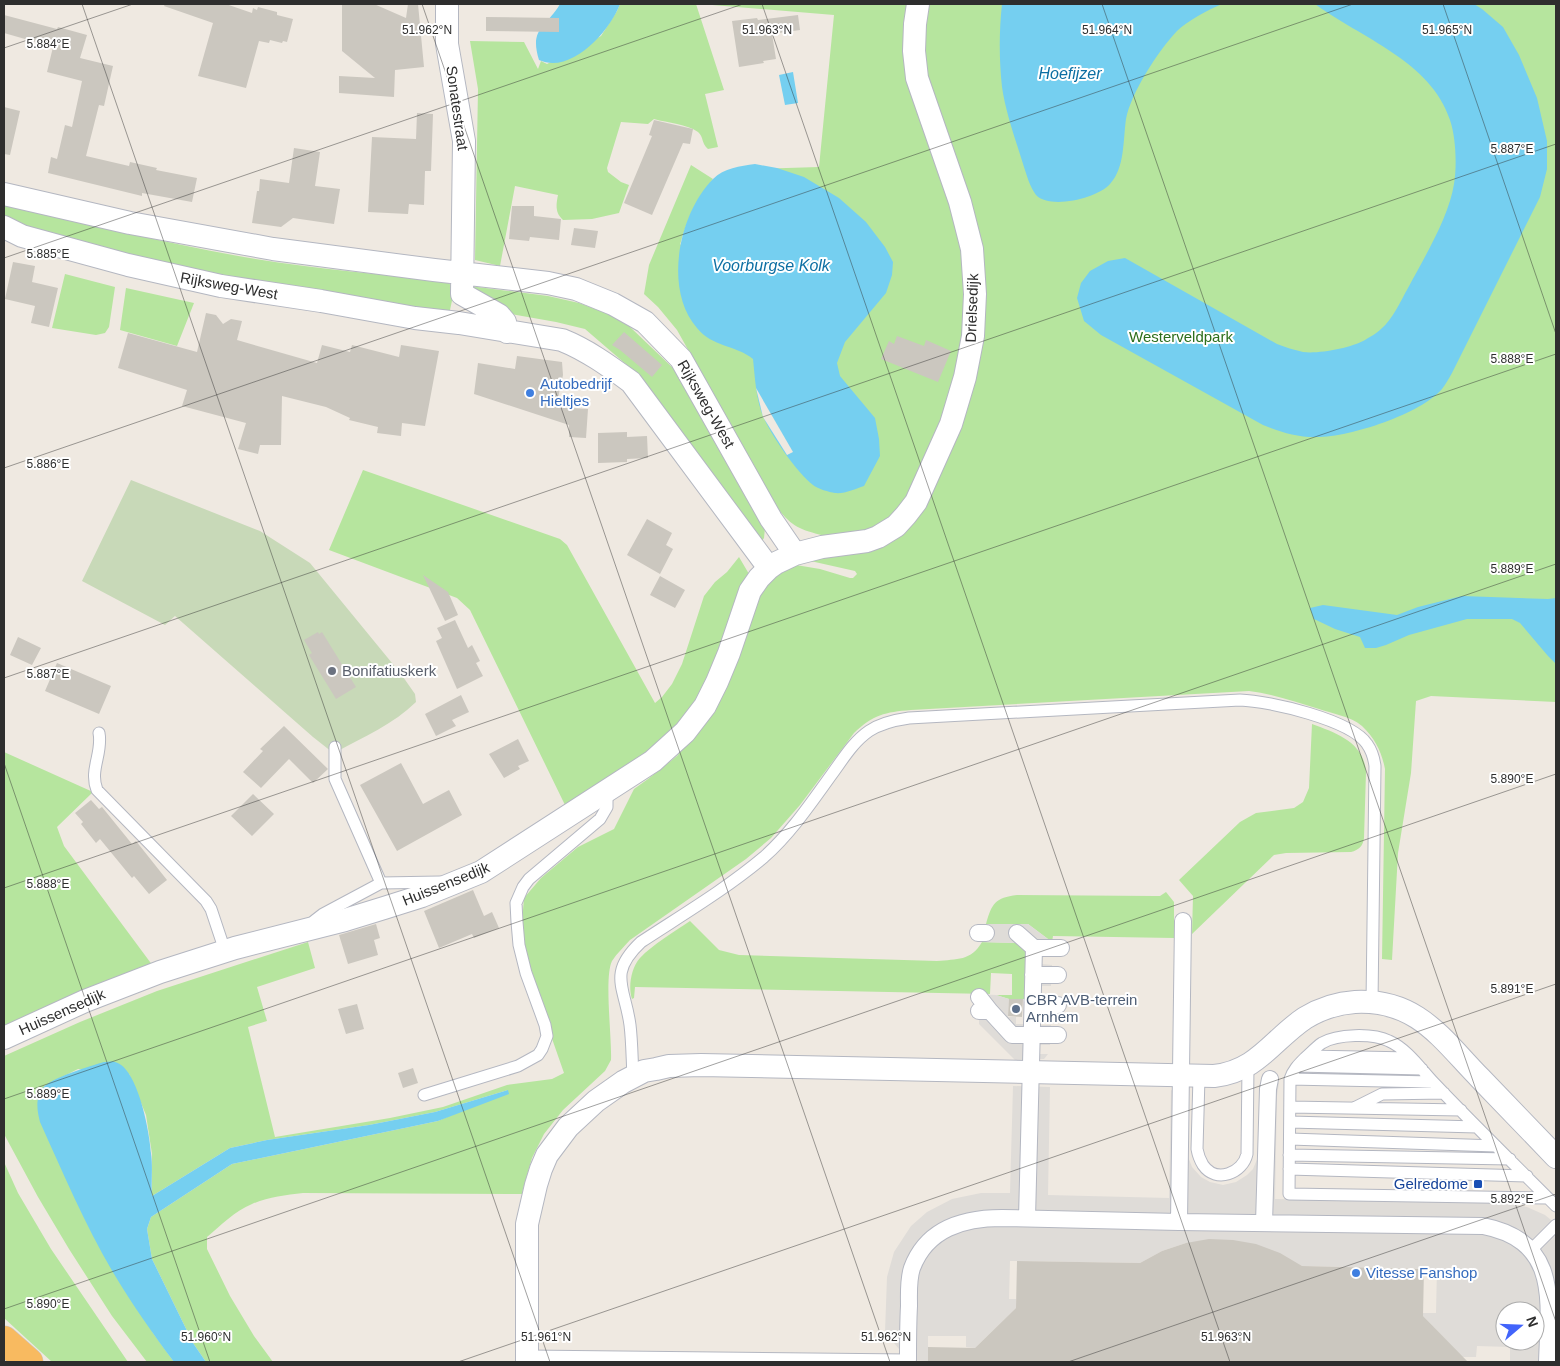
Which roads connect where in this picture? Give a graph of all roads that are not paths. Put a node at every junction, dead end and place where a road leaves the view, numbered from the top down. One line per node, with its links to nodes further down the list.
1 (447, 4): 5 (street, Sonatestraat)
2 (918, 4): 8 (street, Drielsedijk)
3 (4, 194): 5 (street, Rijksweg-West)
4 (4, 227): 6 (street, Rijksweg-West)
5 (462, 284): 6 (street); 7 (street, Rijksweg-West); 9 (street, Rijksweg-West)
6 (459, 323): 7 (street, Rijksweg-West)
7 (507, 332): 10 (street, Rijksweg-West)
8 (822, 547): 9 (street, Huissensedijk)
9 (795, 554): 10 (street, Huissensedijk)
10 (768, 568): 13 (street, Huissensedijk)
11 (99, 733): 21 (lane)
12 (335, 747): 15 (lane)
13 (607, 791): 14 (street, Huissensedijk); 43 (lane)
14 (457, 882): 15 (lane); 17 (street, Huissensedijk)
15 (381, 883): 17 (lane)
16 (1183, 920): 38 (street)
17 (300, 931): 21 (street, Huissensedijk)
18 (1018, 933): 19 (street)
19 (1034, 948): 20 (street); 22 (street)
20 (1061, 948)
21 (225, 951): 30 (street, Huissensedijk)
22 (1033, 975): 23 (street); 25 (street)
23 (1058, 975)
24 (1372, 1003): 33 (street); 37 (lane); 52 (street)
25 (1032, 1005): 26 (street); 28 (street)
26 (1058, 1005)
27 (983, 1006): 28 (street)
28 (1032, 1035): 29 (street); 36 (street)
29 (1058, 1036)
30 (4, 1038)
31 (1308, 1056): 32 (lane); 32 (lane); 34 (lane)
32 (1411, 1058): 35 (lane)
33 (1248, 1066): 38 (street); 38 (lane)
34 (1298, 1066): 35 (lane); 40 (lane)
35 (1422, 1069): 41 (lane)
36 (1031, 1073): 37 (street); 38 (street); 57 (street)
37 (633, 1076): 63 (street)
38 (1189, 1076): 58 (street)
39 (1270, 1079): 59 (street)
40 (1290, 1079): 41 (lane); 44 (lane)
41 (1432, 1082): 42 (lane)
42 (1444, 1093): 45 (lane); 46 (lane)
43 (424, 1095)
44 (1290, 1107): 45 (lane); 47 (lane)
45 (1354, 1108): 46 (lane)
46 (1461, 1110): 48 (lane)
47 (1290, 1122): 48 (lane); 49 (lane)
48 (1477, 1127): 50 (lane)
49 (1290, 1139): 50 (lane); 51 (lane)
50 (1496, 1146): 53 (lane)
51 (1289, 1155): 53 (lane); 54 (lane)
52 (1556, 1157)
53 (1510, 1159): 55 (lane)
54 (1289, 1169): 55 (lane); 56 (lane)
55 (1527, 1176): 56 (lane)
56 (1552, 1202)
57 (1027, 1218): 58 (street); 64 (street)
58 (1179, 1222): 59 (street)
59 (1264, 1223): 61 (street)
60 (1556, 1225): 61 (lane)
61 (1531, 1250): 65 (street)
62 (4, 1340): 66 (highway)
63 (527, 1359): 64 (lane)
64 (908, 1360)
65 (1550, 1360)
66 (29, 1362)

